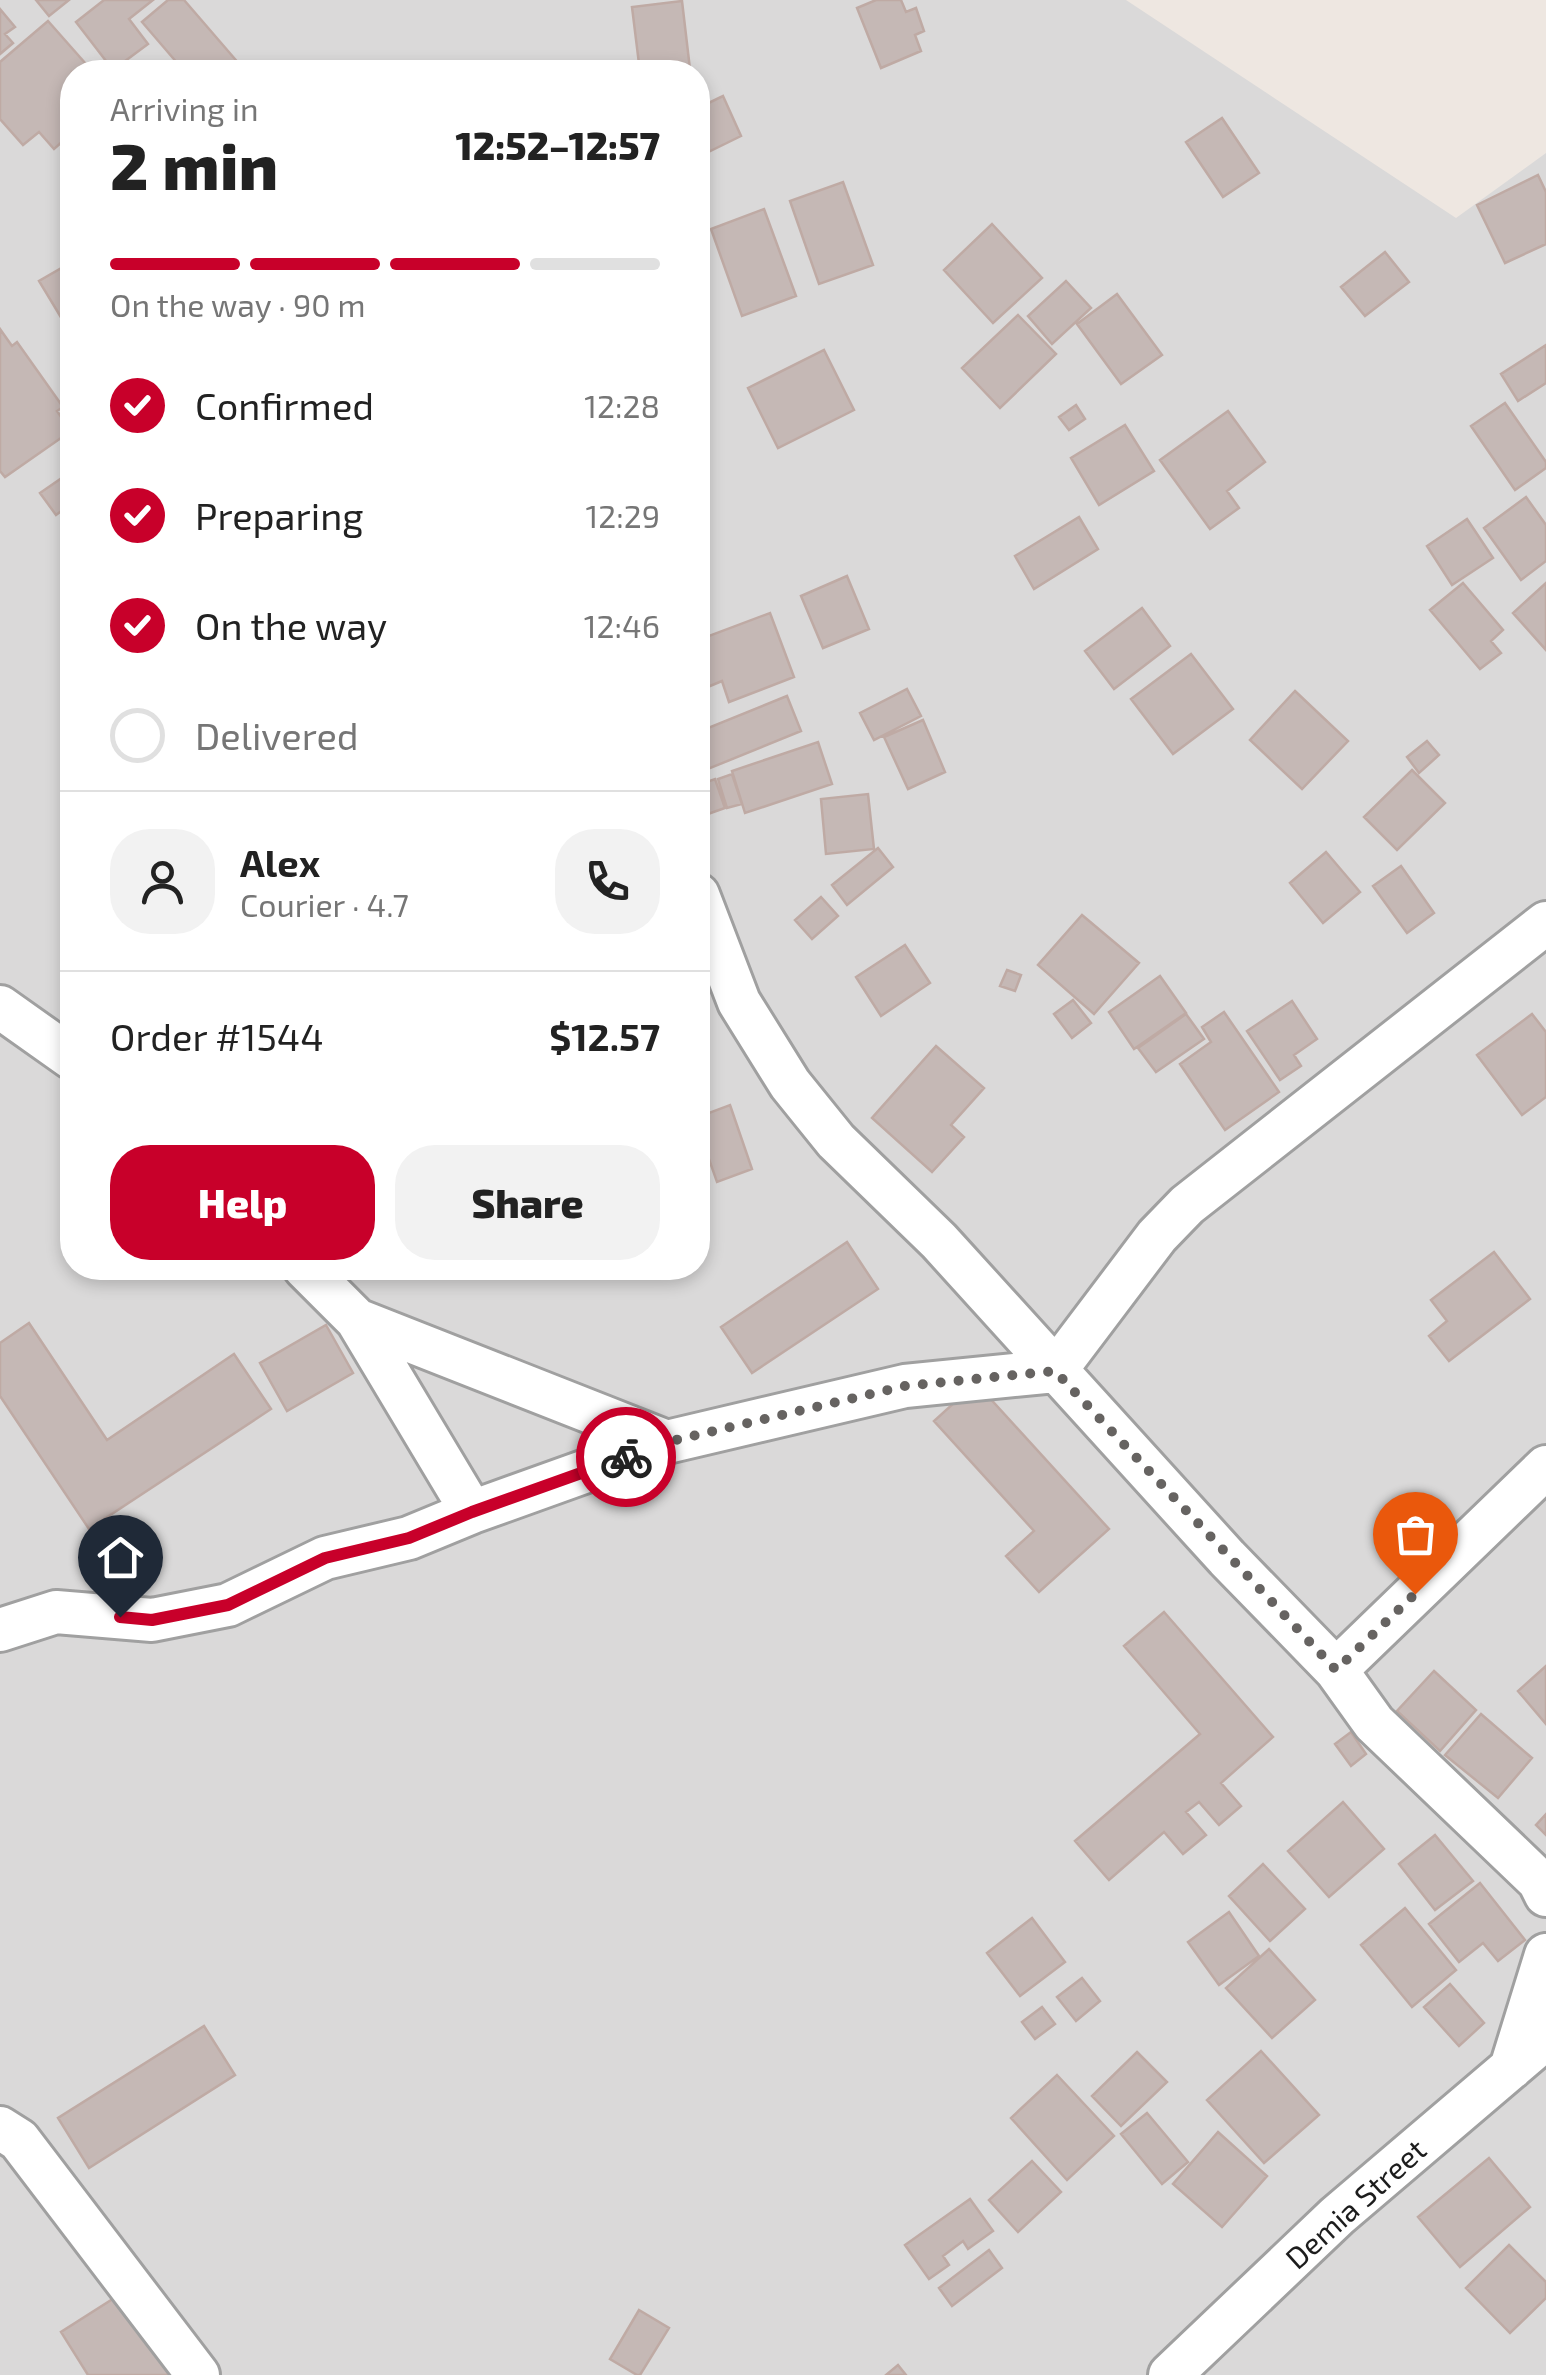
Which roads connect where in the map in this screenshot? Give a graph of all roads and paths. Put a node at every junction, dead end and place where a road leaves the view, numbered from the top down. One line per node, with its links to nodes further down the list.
1 (1546, 922): 7 (street)
2 (710, 926): 7 (street)
3 (0, 1006): 4 (street)
4 (60, 1049)
5 (317, 1280): 6 (street)
6 (357, 1320): 8 (street); 10 (street)
7 (1055, 1371): 8 (street); 12 (street)
8 (667, 1442): 10 (street)
9 (1546, 1467): 12 (street)
10 (472, 1512): 11 (street)
11 (0, 1630)
12 (1336, 1670): 13 (street)
13 (1546, 1895)
14 (1546, 1955): 16 (street)
15 (1546, 2038): 16 (street, Demia Street)
16 (1511, 2068): 19 (street, Demia Street)
17 (0, 2128): 18 (street)
18 (198, 2375)
19 (1170, 2375)

